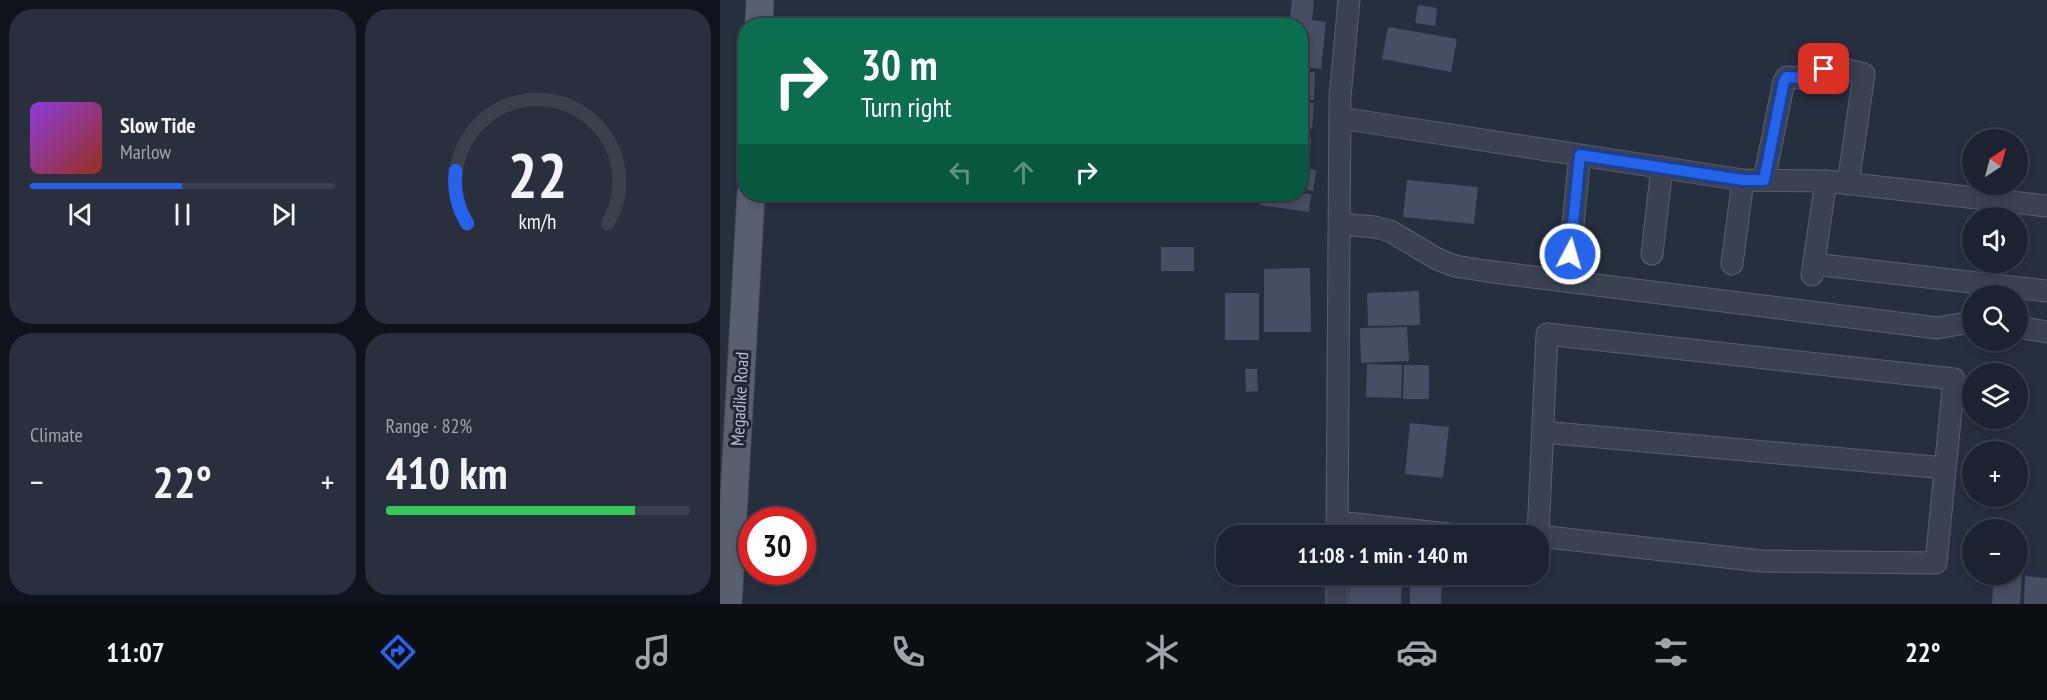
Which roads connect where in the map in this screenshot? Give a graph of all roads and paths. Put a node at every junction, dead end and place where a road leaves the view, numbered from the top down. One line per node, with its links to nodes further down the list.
1 (760, 0): 3 (main road)
2 (1349, 0): 4 (street)
3 (759, 18)
4 (1340, 117): 5 (street); 13 (street)
5 (1580, 155): 6 (street); 14 (street)
6 (1662, 167): 7 (street); 15 (street)
7 (1743, 180): 8 (street); 16 (street)
8 (1764, 180): 9 (street); 10 (street)
9 (1826, 181): 10 (street); 17 (street)
10 (1848, 183): 12 (street)
11 (751, 201): 27 (main road, Megadike Road)
12 (2047, 206)
13 (1339, 224): 18 (street); 23 (street)
14 (1570, 254)
15 (1652, 254)
16 (1732, 264)
17 (2047, 291)
18 (1962, 324)
19 (2028, 329): 20 (street)
20 (2047, 332)
21 (1543, 432): 22 (street); 22 (street); 24 (street)
22 (1945, 468): 25 (street)
23 (1337, 525)
24 (1539, 525)
25 (1549, 537)
26 (1337, 585): 28 (street)
27 (728, 604)
28 (1337, 604)

